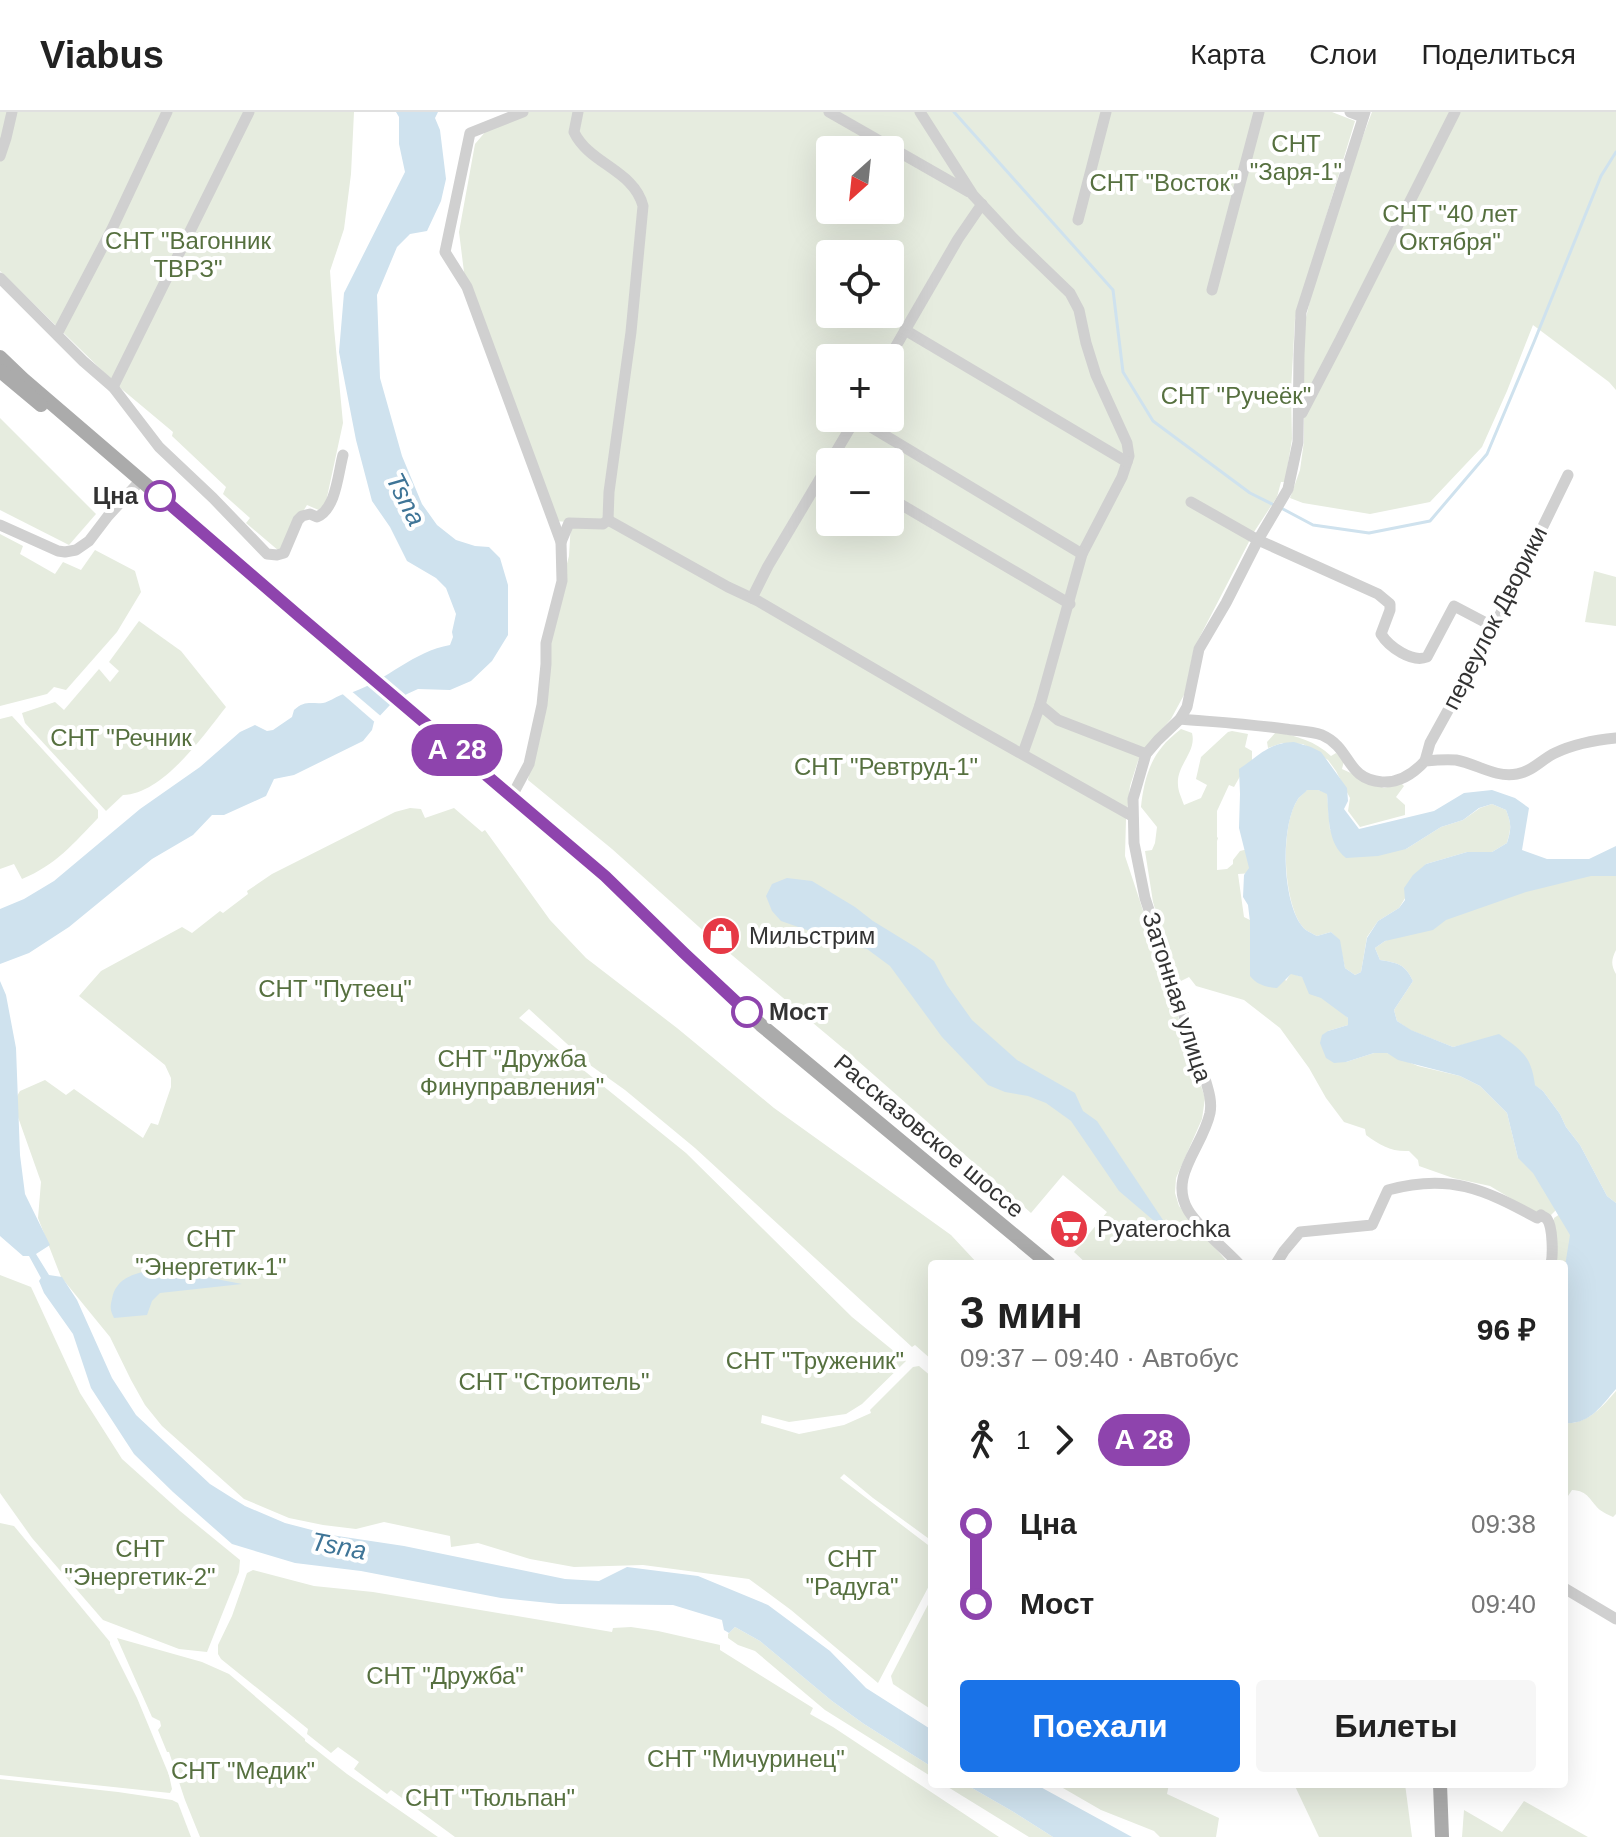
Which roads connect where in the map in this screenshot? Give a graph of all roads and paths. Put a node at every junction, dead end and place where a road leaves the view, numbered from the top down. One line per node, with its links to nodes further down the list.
1 (12, 112): 13 (street)
2 (167, 112): 20 (street)
3 (249, 112): 24 (street)
4 (523, 112): 37 (street)
5 (578, 112): 34 (street)
6 (829, 112): 14 (street)
7 (920, 112): 14 (street)
8 (1106, 112): 16 (street)
9 (1259, 112): 18 (street)
10 (1350, 112): 12 (street)
11 (1455, 112): 25 (street)
12 (1364, 115): 25 (street)
13 (0, 156)
14 (973, 195): 15 (street)
15 (982, 204): 19 (street); 28 (street)
16 (1078, 220)
17 (0, 278): 20 (street)
18 (1212, 290)
19 (905, 330): 21 (street); 28 (street)
20 (57, 334): 24 (street)
21 (897, 344)
22 (0, 357): 30 (main road, Рассказовское шоссе)
23 (0, 371): 30 (main road, Рассказовское шоссе)
24 (113, 387): 27 (street)
25 (1299, 417): 36 (street)
26 (839, 448): 38 (street)
27 (343, 455)
28 (1127, 462): 38 (street)
29 (1568, 475): 41 (street, переулок Дворики)
30 (136, 476): 35 (street); 48 (main road, Рассказовское шоссе)
31 (816, 486): 39 (street)
32 (1191, 502): 36 (street)
33 (904, 506): 40 (street)
34 (608, 520): 37 (street); 39 (street)
35 (0, 525)
36 (1258, 540): 41 (street); 43 (street)
37 (561, 542): 48 (street)
38 (1082, 554): 40 (street)
39 (752, 598): 45 (street)
40 (1070, 604): 42 (street)
41 (1494, 627): 47 (street, переулок Дворики)
42 (1040, 705): 45 (street); 46 (street)
43 (1180, 719): 46 (street, Затонная улица); 47 (street)
44 (1616, 738): 47 (street)
45 (1023, 753): 49 (street)
46 (1146, 754): 49 (street, Затонная улица)
47 (1425, 761)
48 (512, 796): 50 (main road, Рассказовское шоссе)
49 (1132, 816): 51 (street, Затонная улица)
50 (1044, 1260)
51 (1235, 1260)
52 (1278, 1260): 53 (street)
53 (1552, 1260)
54 (1568, 1590): 55 (street)
55 (1616, 1619)
56 (1440, 1788): 57 (main road)
57 (1442, 1837)

